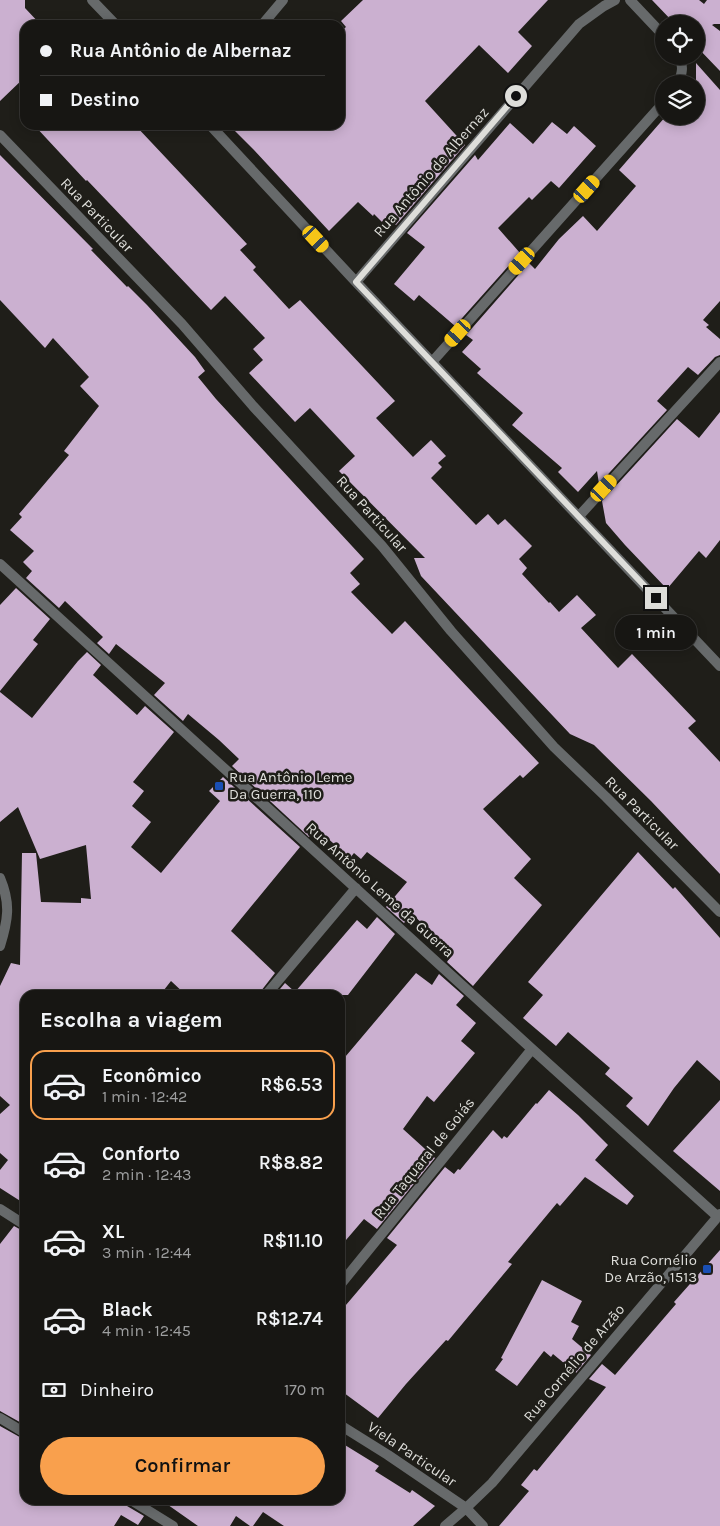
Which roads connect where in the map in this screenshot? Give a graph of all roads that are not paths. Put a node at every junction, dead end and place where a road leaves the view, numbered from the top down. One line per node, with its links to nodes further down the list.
1 (92, 0): 5 (street)
2 (283, 0): 6 (street)
3 (615, 0): 11 (street, Rua Antônio de Albernaz)
4 (630, 0): 7 (street)
5 (111, 20)
6 (266, 20)
7 (655, 26)
8 (655, 112): 12 (street)
9 (215, 130): 11 (street)
10 (0, 135): 19 (street, Rua Particular)
11 (356, 282): 12 (street)
12 (432, 362): 14 (street)
13 (720, 362): 14 (street)
14 (578, 516): 16 (street)
15 (0, 564): 18 (street, Rua Antônio Leme da Guerra)
16 (720, 666)
17 (0, 878): 20 (street)
18 (356, 888): 21 (street); 22 (street, Rua Antônio Leme da Guerra)
19 (720, 912)
20 (0, 946)
21 (270, 990)
22 (532, 1049): 24 (street, Rua Antônio Leme da Guerra); 26 (street, Rua Taquaral de Goiás)
23 (0, 1209): 25 (street)
24 (719, 1216): 31 (street, Rua Cornélio de Arzão)
25 (20, 1222)
26 (345, 1280)
27 (0, 1418): 29 (street)
28 (345, 1428): 31 (street, Viela Particular)
29 (20, 1430)
30 (140, 1505): 32 (street)
31 (466, 1508): 33 (street, Rua Cornélio de Arzão); 34 (street, Viela Particular)
32 (173, 1526)
33 (445, 1526)
34 (483, 1526)

